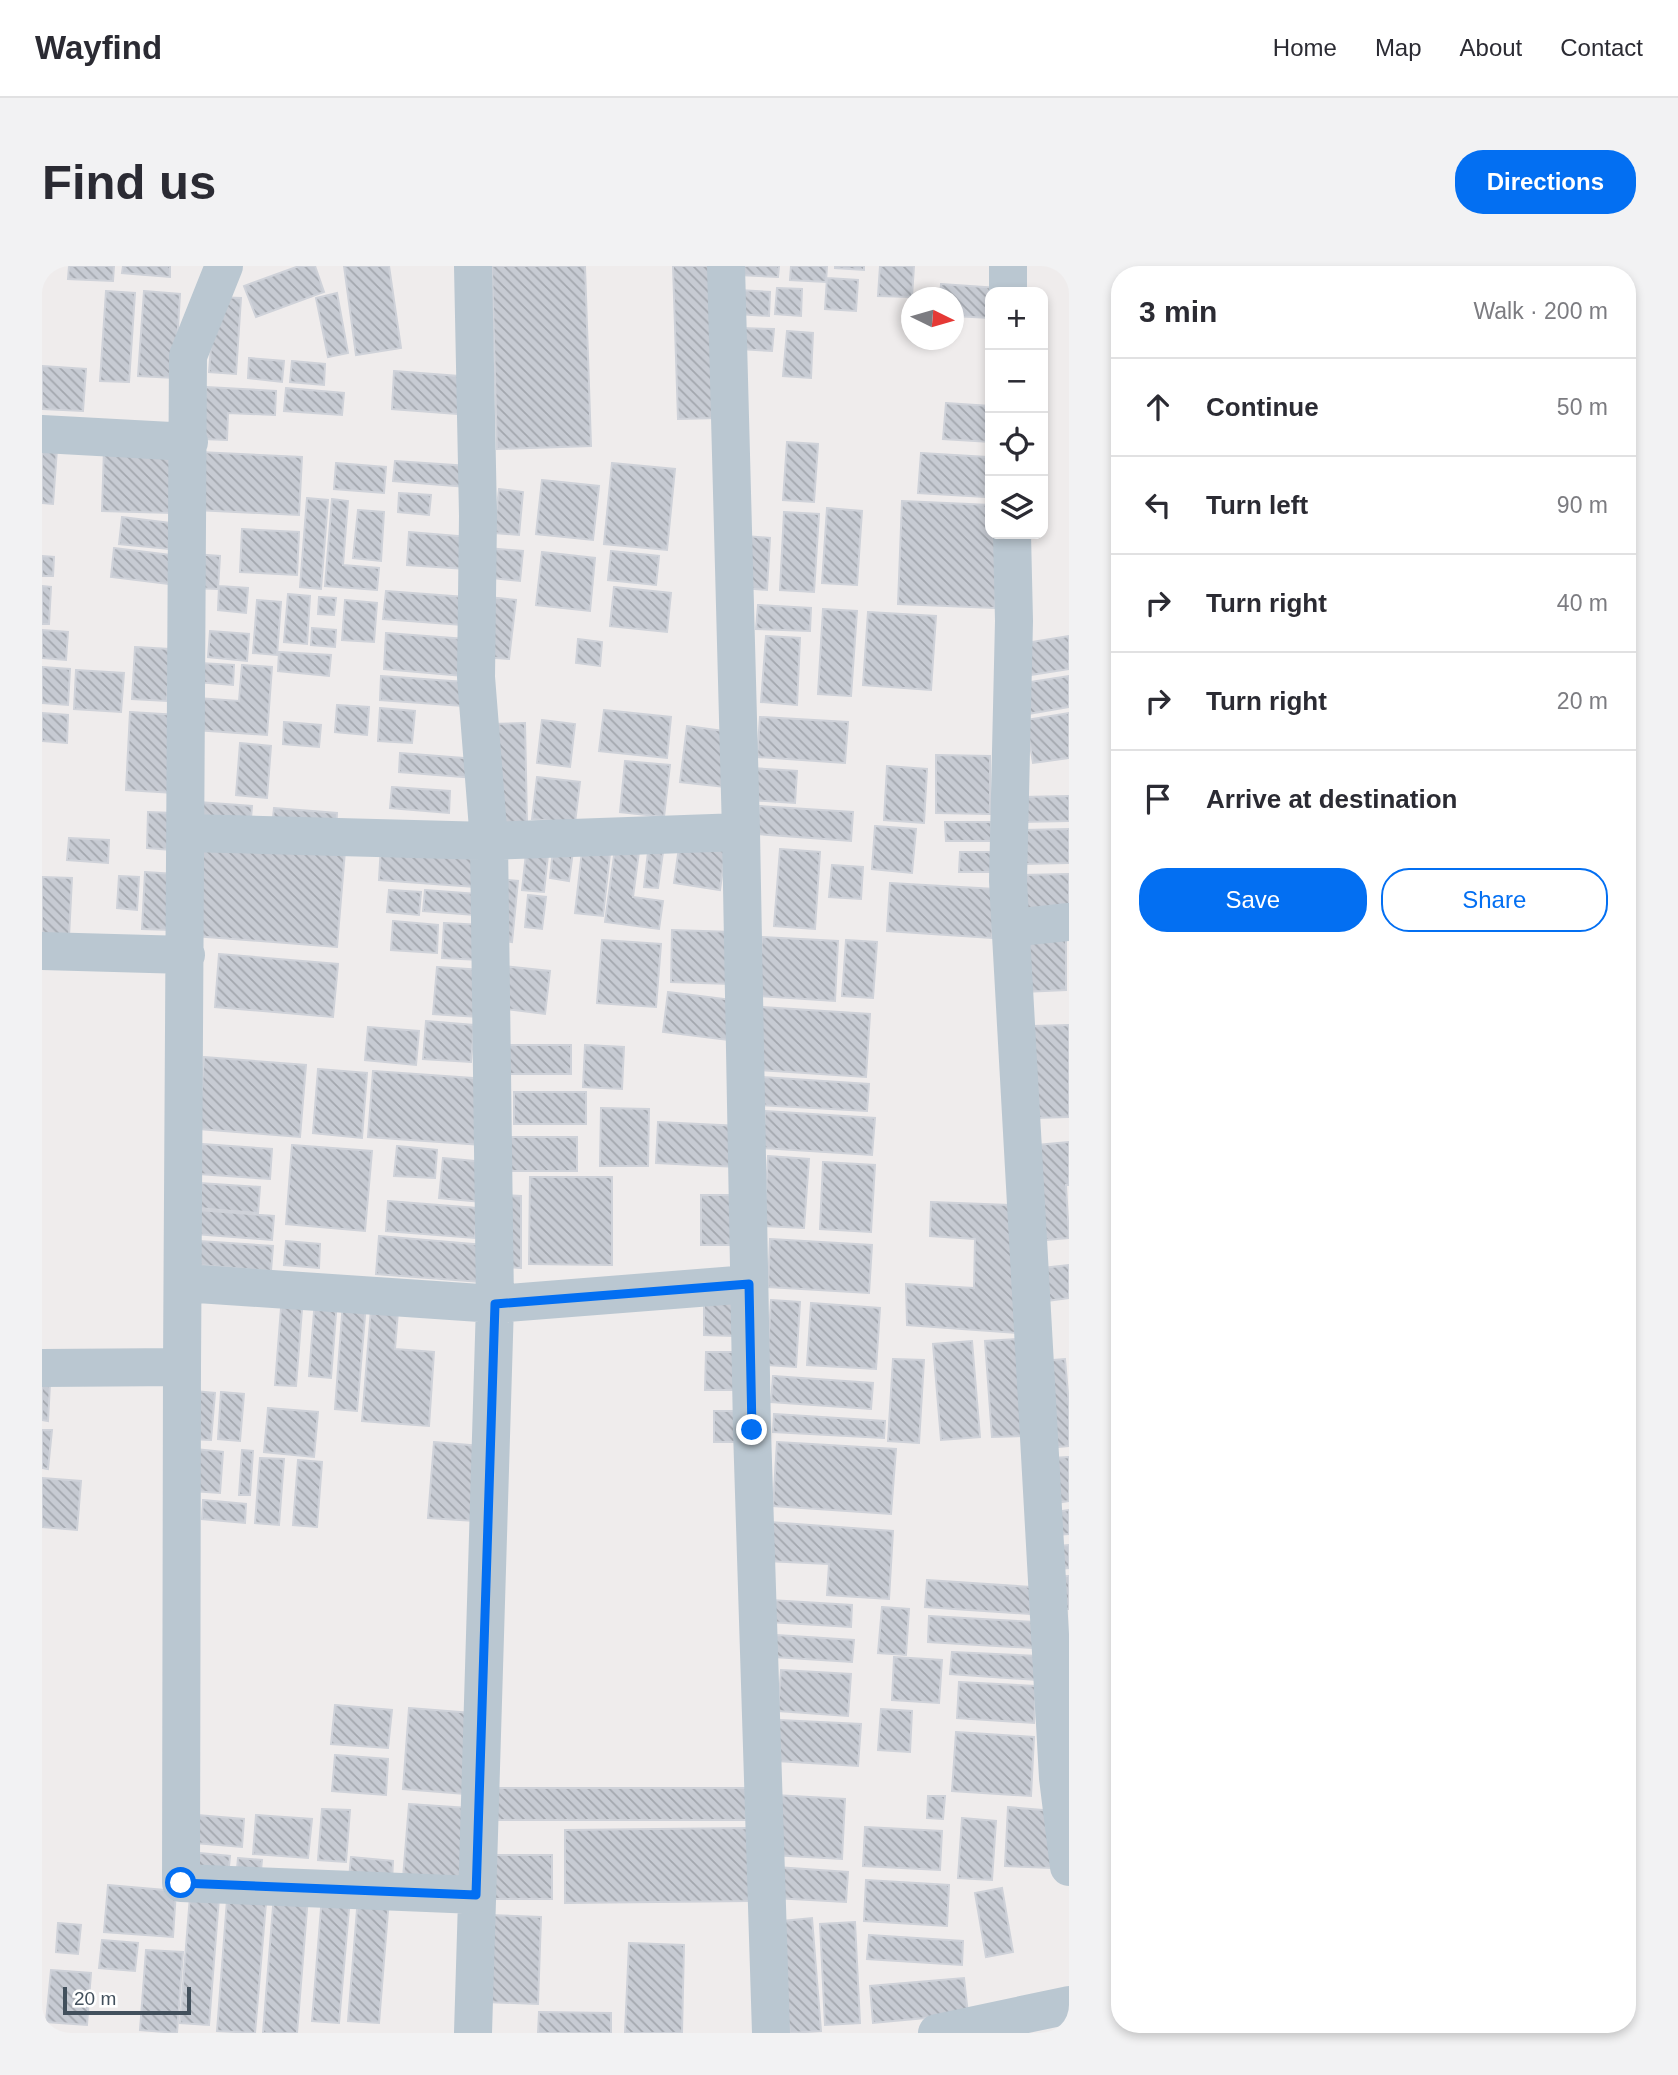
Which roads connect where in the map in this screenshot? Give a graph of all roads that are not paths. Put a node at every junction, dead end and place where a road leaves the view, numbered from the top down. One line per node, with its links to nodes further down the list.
1 (224, 266): 7 (street)
2 (473, 266): 11 (street)
3 (726, 266): 9 (street)
4 (1008, 266): 5 (street)
5 (1008, 287)
6 (42, 434): 7 (street)
7 (189, 442): 10 (street)
8 (1013, 539): 13 (street)
9 (741, 832): 11 (street); 17 (street)
10 (186, 833): 11 (street); 15 (street)
11 (489, 841): 18 (street)
12 (1069, 922): 13 (street)
13 (1011, 929): 21 (street)
14 (42, 951): 15 (street)
15 (186, 955): 16 (street)
16 (183, 1283): 18 (street); 19 (street)
17 (749, 1284): 18 (street); 25 (street)
18 (495, 1304): 22 (street)
19 (182, 1367): 20 (street); 22 (street)
20 (42, 1368)
21 (1069, 1867)
22 (476, 1895): 24 (street)
23 (1069, 2005): 26 (street)
24 (472, 2033)
25 (771, 2033)
26 (937, 2033)

